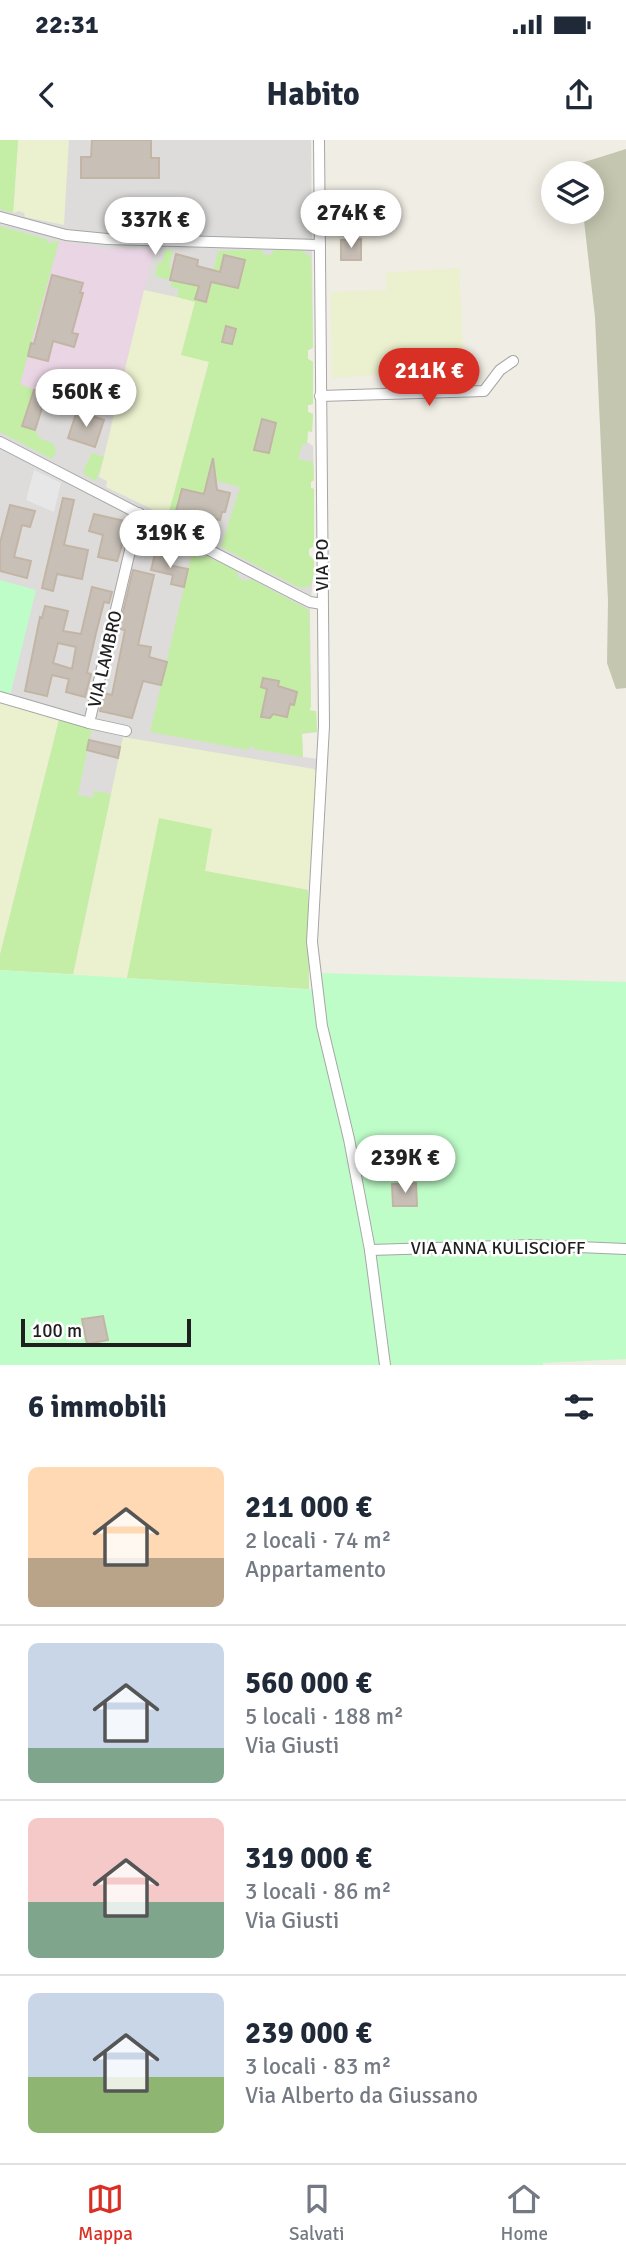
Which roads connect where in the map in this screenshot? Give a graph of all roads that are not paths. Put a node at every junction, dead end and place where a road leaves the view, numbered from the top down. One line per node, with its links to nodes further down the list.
1 (319, 140): 3 (street, VIA PO)
2 (0, 217): 3 (street)
3 (320, 245): 5 (street, VIA PO)
4 (513, 360): 5 (street)
5 (320, 396): 8 (street, VIA PO)
6 (0, 442): 7 (street)
7 (139, 513): 8 (street); 10 (street, VIA LAMBRO)
8 (322, 604): 13 (street, VIA PO)
9 (0, 697): 10 (street)
10 (89, 723): 11 (street)
11 (126, 731)
12 (626, 1249): 13 (street, VIA ANNA KULISCIOFF)
13 (370, 1250): 14 (street, VIA PO)
14 (385, 1365)

